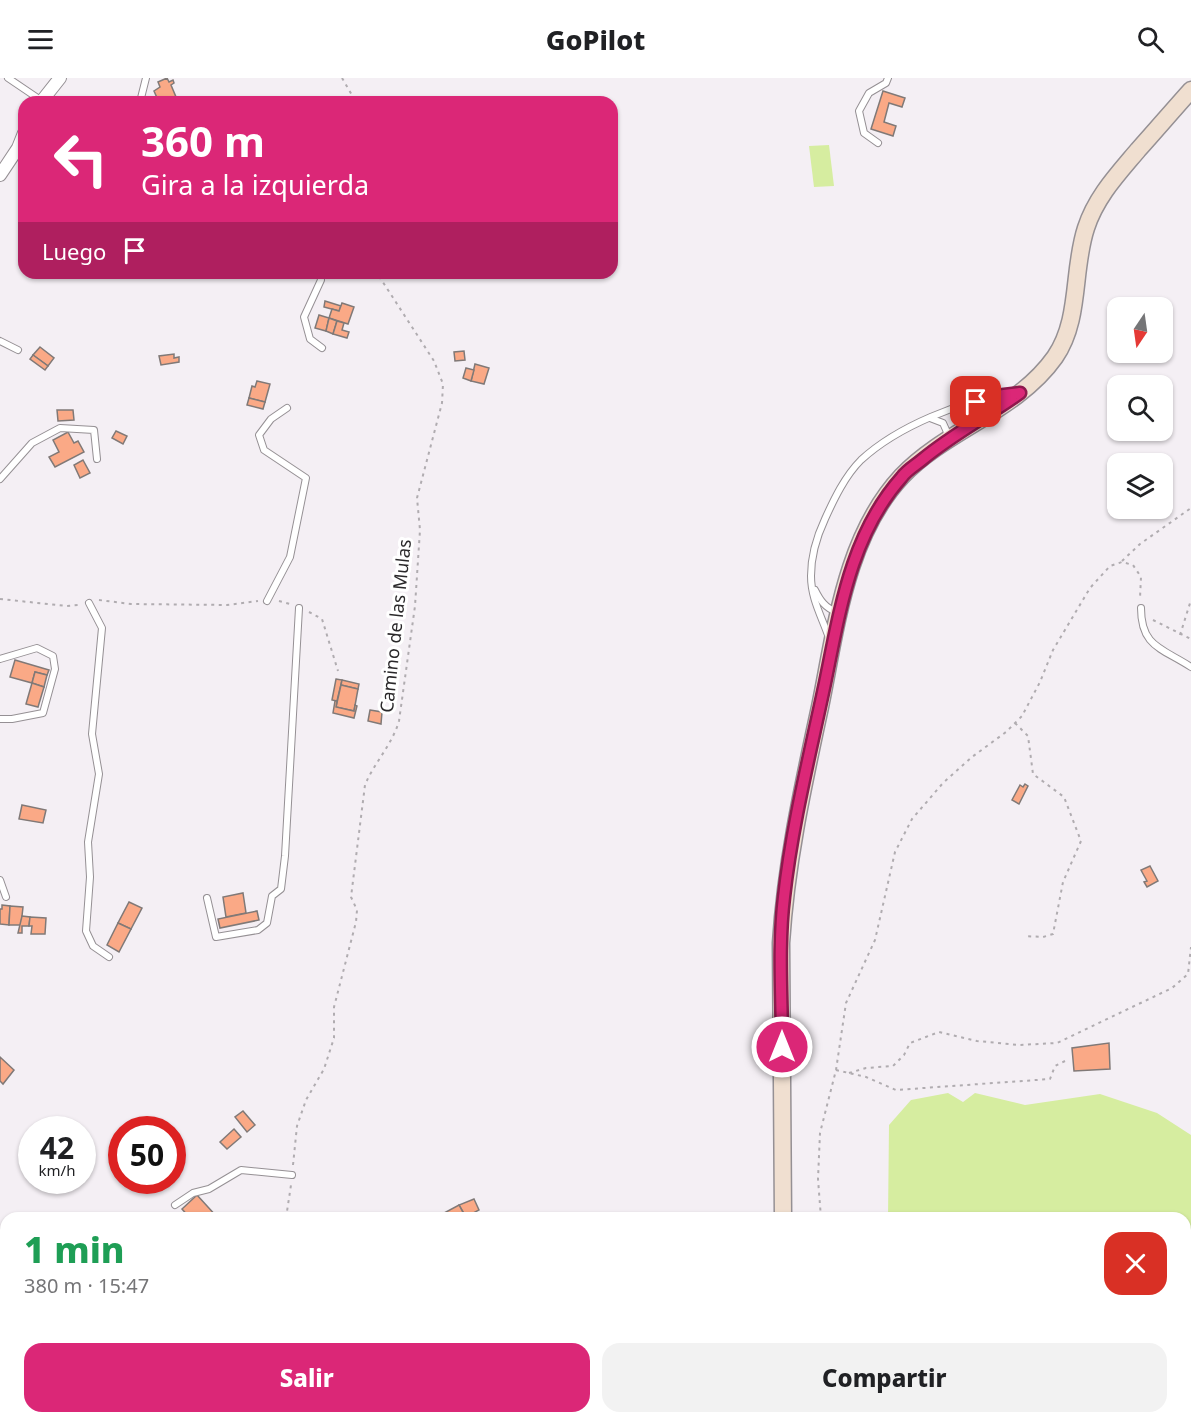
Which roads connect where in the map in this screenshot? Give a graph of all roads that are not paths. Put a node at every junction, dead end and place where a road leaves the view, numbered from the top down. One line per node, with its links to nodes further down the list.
1 (8, 78): 6 (lane)
2 (60, 78): 7 (street)
3 (146, 78): 8 (lane)
4 (888, 78): 9 (lane)
5 (1191, 90): 16 (main road)
6 (35, 96)
7 (46, 96)
8 (142, 96)
9 (878, 143)
10 (18, 148): 11 (street)
11 (0, 175)
12 (321, 279): 14 (lane)
13 (0, 341): 15 (lane)
14 (322, 348)
15 (18, 350)
16 (1020, 393): 18 (lane); 19 (main road)
17 (287, 408): 23 (lane)
18 (930, 418): 19 (lane); 22 (lane)
19 (943, 443): 27 (main road)
20 (97, 459): 21 (lane)
21 (0, 479)
22 (812, 584): 27 (lane); 28 (lane)
23 (267, 601)
24 (89, 603): 35 (lane)
25 (299, 608): 34 (lane)
26 (1141, 608): 30 (lane)
27 (841, 609): 28 (main road)
28 (831, 653): 38 (main road)
29 (0, 659): 31 (lane)
30 (1191, 667)
31 (0, 719)
32 (0, 880): 33 (lane)
33 (6, 897)
34 (207, 898)
35 (109, 957)
36 (292, 1175): 37 (lane)
37 (175, 1206)
38 (783, 1212)

